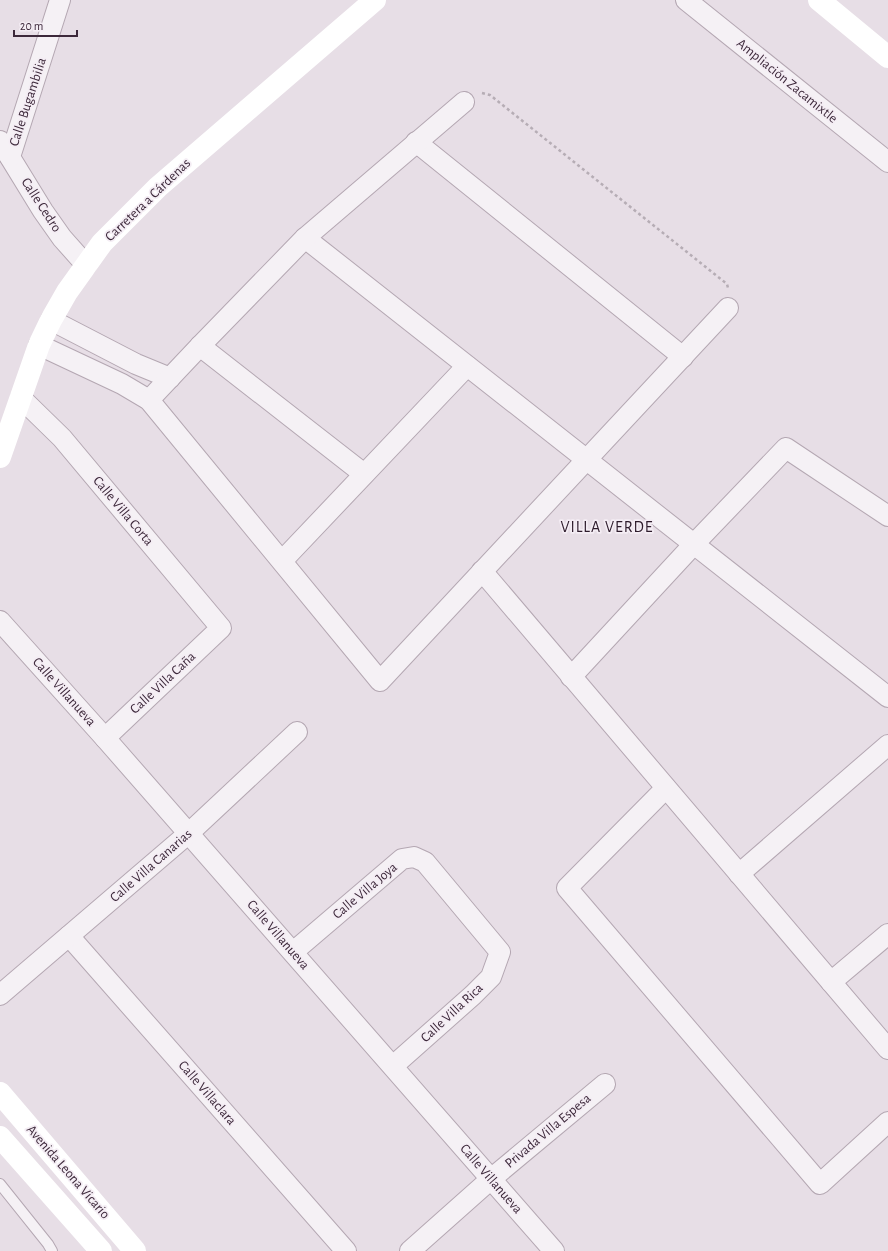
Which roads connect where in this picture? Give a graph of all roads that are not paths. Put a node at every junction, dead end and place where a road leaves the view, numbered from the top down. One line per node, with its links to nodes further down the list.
1 (60, 0): 8 (street, Calle Bugambilia)
2 (375, 0): 11 (street, Carretera a Cárdenas)
3 (686, 0): 9 (street, Ampliación Zacamixtle)
4 (819, 0): 5 (street)
5 (888, 57)
6 (464, 102): 7 (street)
7 (416, 142): 10 (street); 16 (street)
8 (5, 149): 11 (street, Calle Cedro)
9 (888, 162)
10 (305, 238): 15 (street); 17 (street)
11 (86, 265): 13 (street, Carretera a Cárdenas)
12 (728, 308): 16 (street)
13 (51, 320): 14 (street, Carretera a Cárdenas); 18 (street)
14 (39, 345): 19 (street, Carretera a Cárdenas); 20 (street)
15 (200, 346): 18 (street); 23 (street)
16 (683, 357): 22 (street)
17 (467, 366): 22 (street); 23 (street)
18 (170, 378): 20 (street)
19 (21, 398): 21 (street, Carretera a Cárdenas); 29 (street, Calle Villa Corta)
20 (150, 400): 26 (street)
21 (0, 457)
22 (586, 460): 25 (street); 27 (street)
23 (364, 474): 26 (street)
24 (888, 516): 25 (street)
25 (694, 544): 30 (street); 31 (street)
26 (282, 562): 27 (street)
27 (482, 571): 30 (street)
28 (0, 621): 33 (street, Calle Villanueva)
29 (221, 628): 33 (street, Calle Villa Caña)
30 (571, 677): 35 (street)
31 (888, 697)
32 (297, 732): 36 (street, Calle Villa Canarias)
33 (105, 738): 36 (street, Calle Villanueva)
34 (888, 745): 37 (street)
35 (666, 788): 37 (street); 48 (street)
36 (189, 833): 39 (street, Calle Villa Canarias); 40 (street, Calle Villanueva)
37 (739, 874): 42 (street)
38 (888, 934): 42 (street)
39 (69, 936): 43 (street, Calle Villa Canarias); 55 (street, Calle Villaclara)
40 (293, 952): 41 (street, Calle Villa Joya); 45 (street, Calle Villanueva)
41 (500, 952): 45 (street, Calle Villa Rica)
42 (831, 982): 44 (street)
43 (0, 995)
44 (888, 1049)
45 (393, 1066): 50 (street, Calle Villanueva)
46 (604, 1084): 50 (street, Privada Villa Espesa)
47 (0, 1093): 54 (street, Avenida Leona Vicario)
48 (888, 1122)
49 (0, 1137): 53 (street, Avenida Leona Vicario)
50 (491, 1178): 56 (street, Privada Villa Espesa); 57 (street, Calle Villanueva)
51 (0, 1184): 52 (lane)
52 (52, 1251)
53 (101, 1251)
54 (135, 1251)
55 (346, 1251)
56 (410, 1251)
57 (554, 1251)

